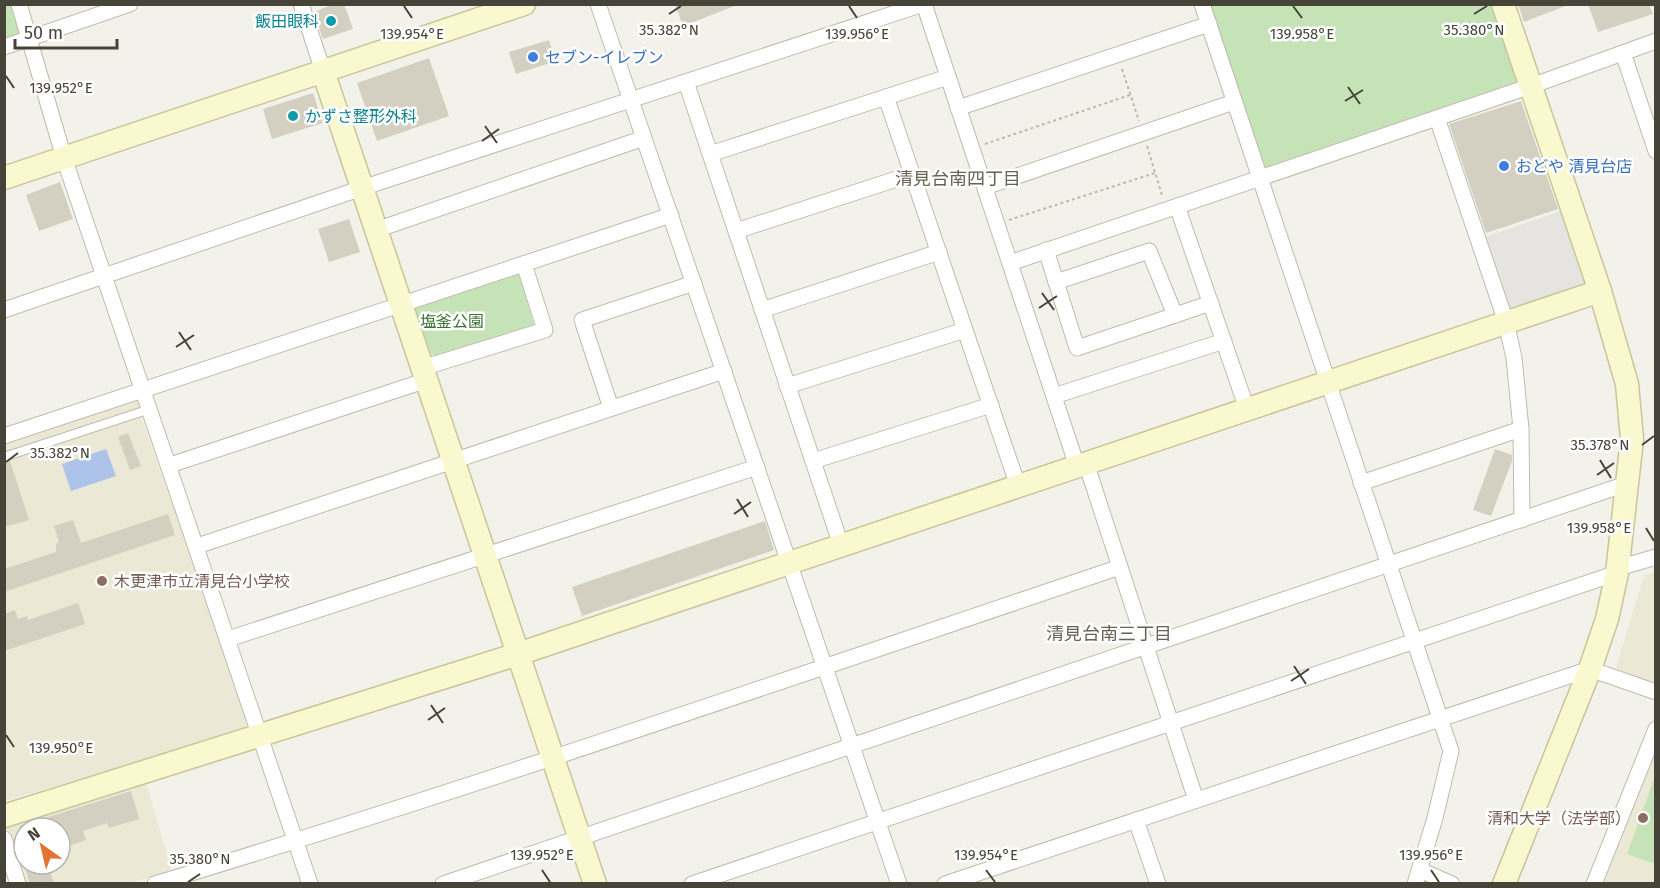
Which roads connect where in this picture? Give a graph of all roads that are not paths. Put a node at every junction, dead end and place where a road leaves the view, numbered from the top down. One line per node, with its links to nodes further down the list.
1 (19, 4): 10 (street)
2 (130, 4): 10 (street)
3 (301, 4): 14 (street)
4 (524, 4): 14 (street)
5 (598, 4): 19 (street)
6 (924, 4): 15 (street); 16 (street)
7 (1202, 4): 9 (street)
8 (1503, 4): 17 (street)
9 (1209, 24): 20 (street); 21 (street)
10 (29, 39): 12 (street); 26 (street)
11 (1656, 41): 13 (street)
12 (4, 47)
13 (1623, 53): 17 (street); 24 (street)
14 (323, 71): 26 (street); 31 (street)
15 (948, 77): 18 (street); 21 (street)
16 (686, 82): 19 (street); 25 (street)
17 (1531, 86): 22 (street); 43 (street)
18 (886, 97): 25 (street); 27 (street)
19 (631, 100): 23 (street); 31 (street)
20 (1234, 102): 29 (street); 30 (street)
21 (958, 108): 30 (street)
22 (1437, 118): 29 (street); 49 (street)
23 (644, 138): 33 (street); 34 (street)
24 (1654, 143)
25 (710, 154): 35 (street)
26 (64, 158): 28 (street); 40 (street)
27 (912, 174): 35 (street); 37 (street)
28 (4, 178)
29 (1260, 178): 32 (street); 54 (street)
30 (985, 187): 38 (street)
31 (362, 188): 34 (street); 40 (street)
32 (1172, 208): 36 (street); 44 (street)
33 (670, 215): 39 (street); 42 (street)
34 (376, 230): 45 (street)
35 (736, 231): 47 (street)
36 (1046, 250): 38 (street); 41 (street)
37 (939, 252): 47 (street); 50 (street)
38 (1010, 262): 57 (street)
39 (524, 264): 45 (street); 53 (street)
40 (105, 275): 46 (street); 56 (street)
41 (1056, 282): 48 (street); 48 (street)
42 (694, 284): 52 (street); 60 (street)
43 (1600, 291): 49 (street); 71 (street)
44 (1211, 303): 48 (street); 51 (street)
45 (401, 305): 53 (street); 56 (street)
46 (4, 310)
47 (762, 310): 55 (street)
48 (1175, 315)
49 (1506, 322): 54 (street); 62 (street)
50 (965, 330): 55 (street); 58 (street)
51 (1224, 341): 57 (street); 61 (street)
52 (724, 371): 60 (street); 69 (street)
53 (425, 374): 65 (street); 67 (street)
54 (1328, 382): 61 (street); 70 (street)
55 (787, 386): 66 (street)
56 (145, 390): 59 (street); 63 (street)
57 (1054, 396): 68 (street)
58 (991, 405): 66 (street); 72 (street)
59 (151, 408): 64 (lane); 67 (street)
60 (610, 408): 65 (street)
61 (1247, 409): 68 (street)
62 (1521, 429): 70 (street); 73 (street)
63 (4, 436)
64 (4, 457)
65 (453, 460): 75 (street); 76 (street)
66 (813, 461): 74 (street)
67 (170, 465): 75 (street)
68 (1081, 465): 72 (street); 80 (street)
69 (757, 467): 76 (street); 78 (street)
70 (1361, 483): 79 (street)
71 (1629, 483): 73 (street); 81 (street)
72 (1018, 486): 74 (street)
73 (1522, 519): 79 (street)
74 (841, 545): 78 (street)
75 (197, 546): 82 (street)
76 (485, 555): 82 (street); 85 (street)
77 (1656, 557): 81 (street)
78 (789, 562): 85 (street); 86 (street)
79 (1389, 565): 83 (street); 84 (street)
80 (1120, 567): 84 (street); 86 (street)
81 (1618, 571): 83 (street); 87 (street)
82 (228, 639): 92 (street)
83 (1414, 642): 89 (street); 90 (street)
84 (1146, 646): 90 (street); 93 (street)
85 (518, 654): 92 (street); 94 (street)
86 (825, 666): 93 (street); 94 (street)
87 (1590, 669): 88 (street); 89 (street); 113 (street)
88 (1656, 692)
89 (1440, 719): 95 (street); 102 (street)
90 (1171, 723): 95 (street); 98 (street)
91 (1656, 729): 114 (street)
92 (259, 736): 96 (street); 101 (street)
93 (852, 746): 98 (street); 99 (street)
94 (553, 757): 99 (street); 101 (street)
95 (1196, 800): 97 (street)
96 (4, 816)
97 (1136, 820): 110 (street); 111 (street)
98 (878, 821): 103 (street); 109 (street)
99 (580, 838): 107 (street); 108 (street)
100 (4, 839): 104 (street)
101 (297, 841): 105 (street); 106 (street)
102 (1418, 877): 112 (street)
103 (701, 882)
104 (18, 884)
105 (155, 884)
106 (310, 884)
107 (443, 884)
108 (595, 884)
109 (899, 884)
110 (945, 884)
111 (1158, 884)
112 (1452, 884)
113 (1504, 884)
114 (1594, 884)

